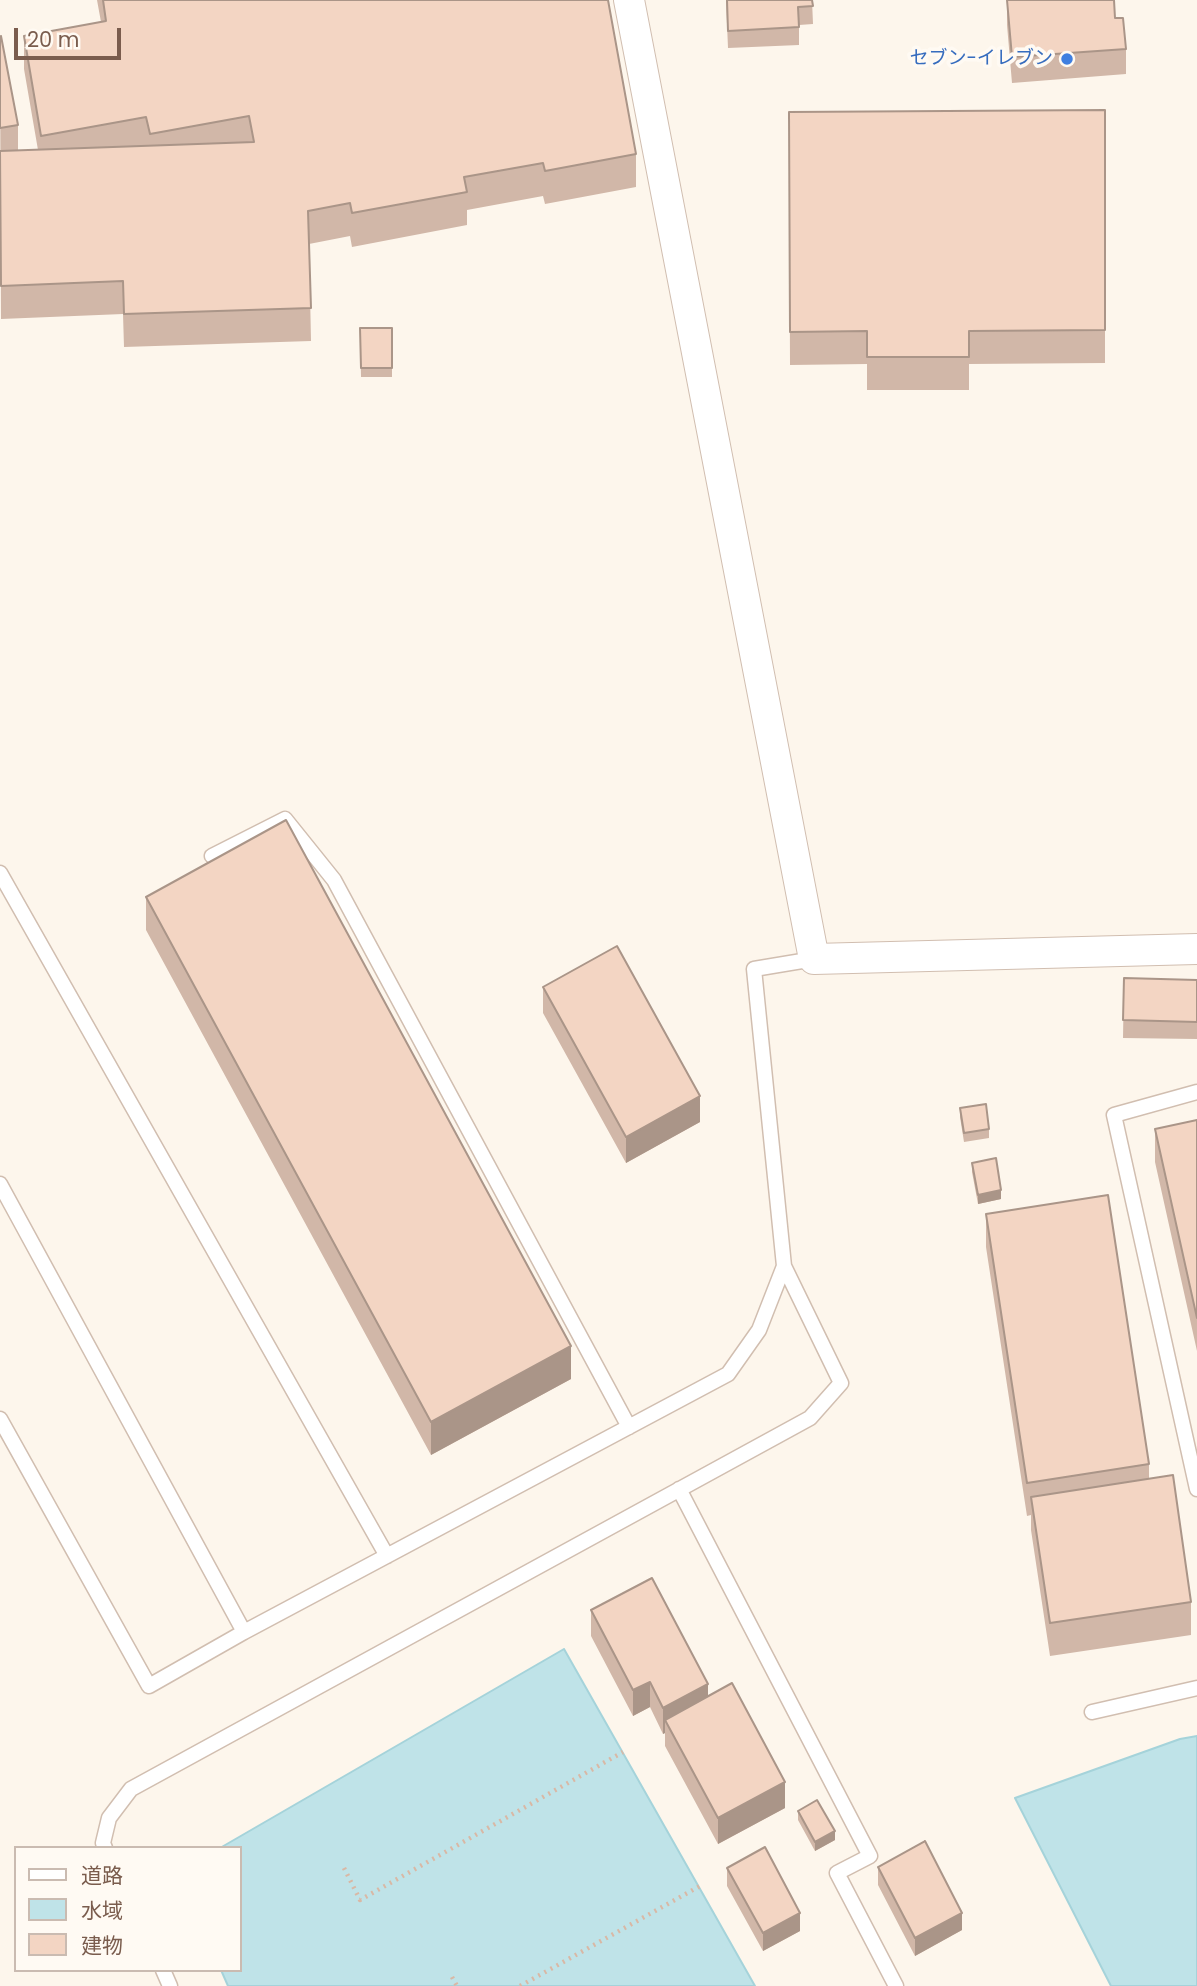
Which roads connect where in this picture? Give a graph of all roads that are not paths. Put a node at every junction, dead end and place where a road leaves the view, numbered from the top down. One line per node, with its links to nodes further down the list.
1 (629, 0): 5 (street)
2 (212, 856): 10 (lane)
3 (0, 873): 13 (lane)
4 (1197, 949): 5 (street)
5 (814, 959): 8 (lane)
6 (1197, 1092): 12 (lane)
7 (0, 1184): 14 (lane)
8 (783, 1266): 10 (lane); 11 (lane)
9 (0, 1419): 14 (lane)
10 (629, 1427): 13 (lane)
11 (679, 1489): 17 (lane); 18 (lane)
12 (1197, 1489)
13 (387, 1556): 14 (lane)
14 (244, 1632)
15 (1197, 1688): 16 (lane)
16 (1092, 1712)
17 (104, 1846)
18 (896, 1986)

